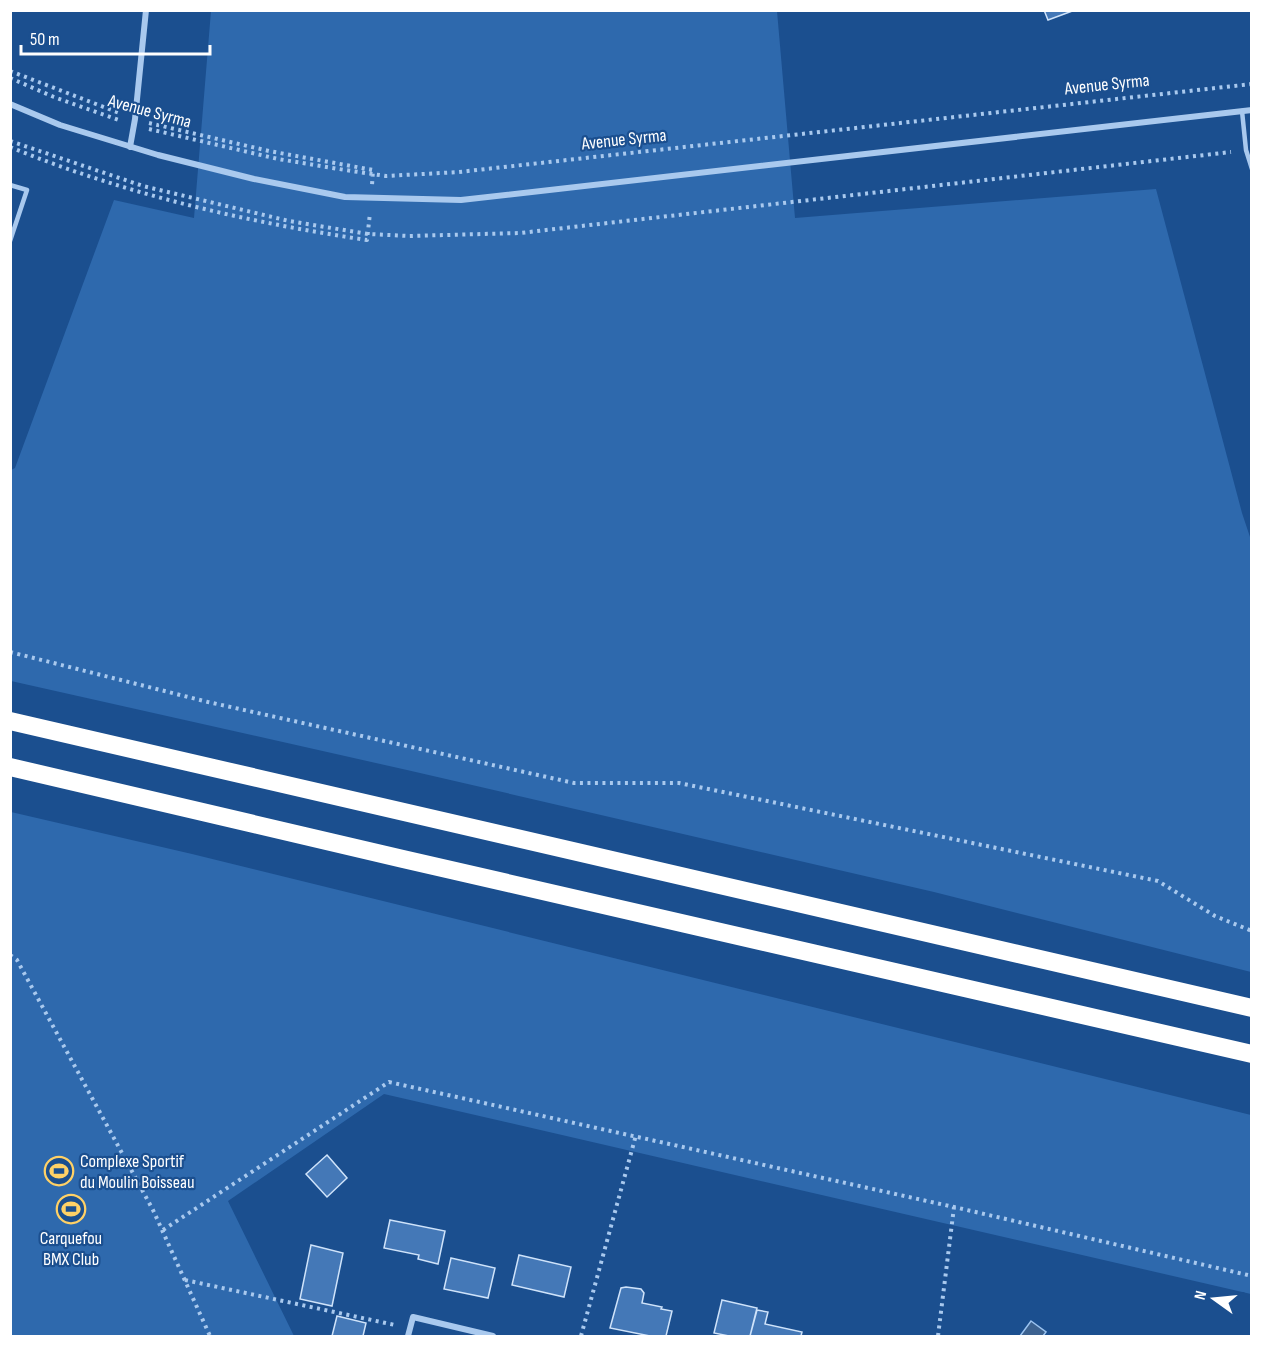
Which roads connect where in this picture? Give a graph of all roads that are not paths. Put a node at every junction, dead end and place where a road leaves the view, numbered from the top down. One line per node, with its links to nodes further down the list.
1 (146, 10): 5 (street)
2 (10, 104): 5 (street)
3 (1251, 110): 4 (street)
4 (1242, 111): 5 (street); 6 (lane)
5 (130, 147)
6 (1251, 168)
7 (10, 185): 8 (lane)
8 (10, 241)
9 (10, 721): 11 (highway)
10 (10, 767): 12 (highway)
11 (1251, 1008)
12 (1251, 1054)
13 (408, 1336): 14 (street)
14 (493, 1336)

